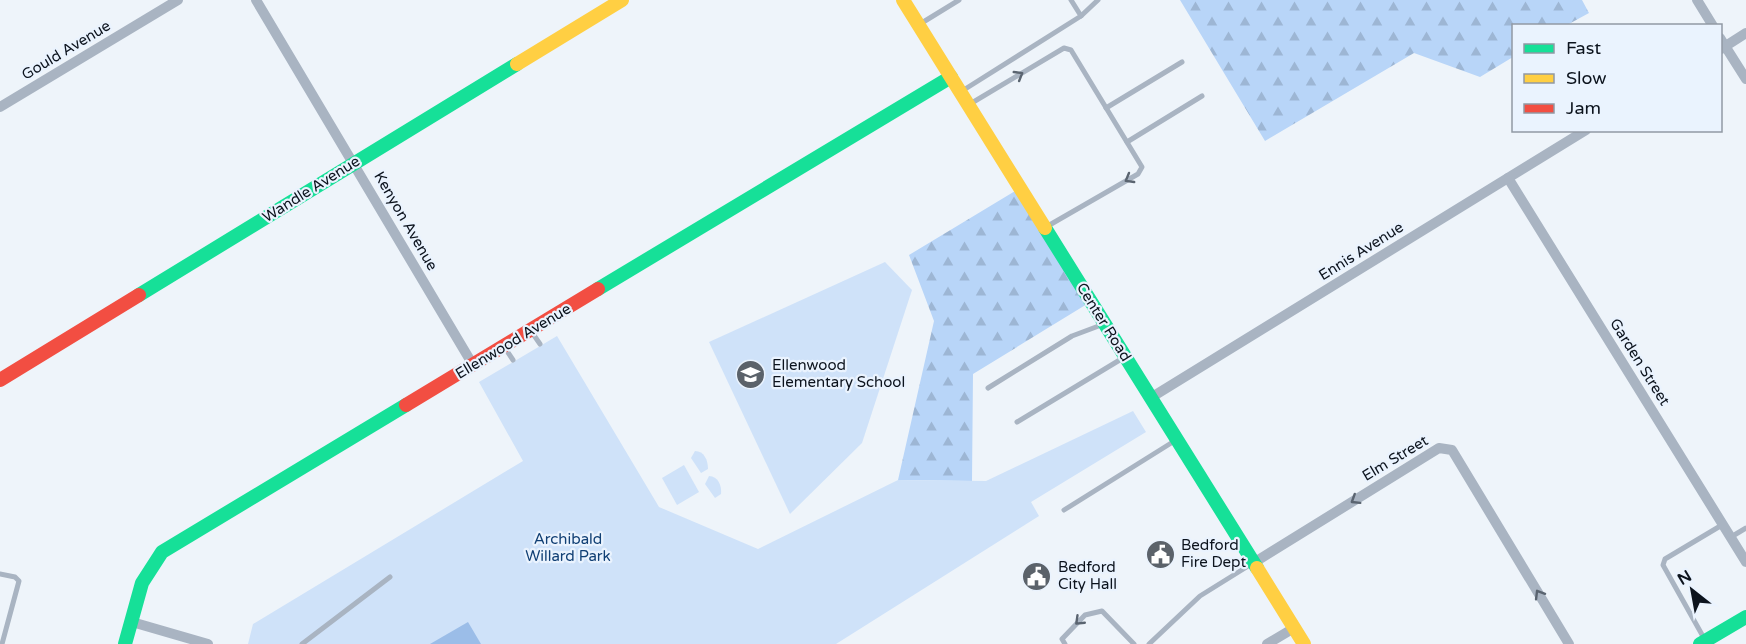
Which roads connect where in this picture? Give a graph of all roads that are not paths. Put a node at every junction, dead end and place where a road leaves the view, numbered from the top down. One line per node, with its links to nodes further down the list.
1 (178, 0): 20 (street, Gould Avenue)
2 (256, 0): 24 (street, Kenyon Avenue)
3 (622, 0): 24 (street, Wandle Avenue)
4 (903, 0): 11 (street, Center Road)
5 (959, 0): 11 (lane)
6 (1071, 0): 9 (lane)
7 (1098, 0): 9 (lane)
8 (1697, 0): 10 (street)
9 (1081, 16): 17 (lane)
10 (1712, 24)
11 (919, 25): 15 (street, Center Road)
12 (1746, 33): 13 (street)
13 (1722, 44): 16 (street)
14 (1182, 62): 21 (lane)
15 (951, 77): 17 (street, Center Road); 28 (street, Ellenwood Avenue)
16 (1746, 79)
17 (961, 92): 19 (street, Center Road)
18 (1202, 96): 23 (lane)
19 (969, 105): 21 (lane, one-way to 21); 26 (street, Center Road)
20 (0, 107)
21 (1106, 108): 23 (lane)
22 (1583, 132): 25 (street, Ennis Avenue)
23 (1127, 142): 26 (lane, one-way to 26)
24 (354, 162): 33 (street, Kenyon Avenue); 34 (street, Wandle Avenue)
25 (1508, 178): 36 (street, Ennis Avenue); 40 (street, Garden Street)
26 (1046, 228): 27 (street, Center Road)
27 (1105, 323): 31 (street, Center Road); 35 (lane)
28 (531, 331): 29 (lane); 30 (street, Ellenwood Avenue)
29 (540, 344)
30 (504, 347): 32 (lane); 33 (street, Ellenwood Avenue)
31 (1126, 356): 36 (street, Center Road); 37 (lane)
32 (513, 360)
33 (473, 365): 48 (street, Ellenwood Avenue)
34 (0, 380)
35 (988, 388)
36 (1152, 397): 38 (street, Center Road)
37 (1017, 422)
38 (1178, 439): 39 (lane); 43 (street, Center Road)
39 (1064, 510)
40 (1723, 524): 42 (street, Garden Street); 50 (lane)
41 (1746, 528): 42 (lane)
42 (1731, 537): 44 (street, Garden Street)
43 (1255, 562): 49 (street, Center Road); 57 (lane); 60 (street, Elm Street, one-way to 43)
44 (1746, 562)
45 (0, 574): 51 (lane)
46 (390, 577): 54 (lane)
47 (1746, 616): 50 (street)
48 (132, 622): 52 (street, Ellenwood Avenue); 53 (street)
49 (1294, 628): 58 (street); 59 (street, Center Road)
50 (1703, 643)
51 (2, 644)
52 (125, 644)
53 (208, 644)
54 (302, 644)
55 (1065, 644): 56 (lane, one-way to 55)
56 (1134, 644)
57 (1149, 644)
58 (1267, 644)
59 (1304, 644)
60 (1569, 644)

